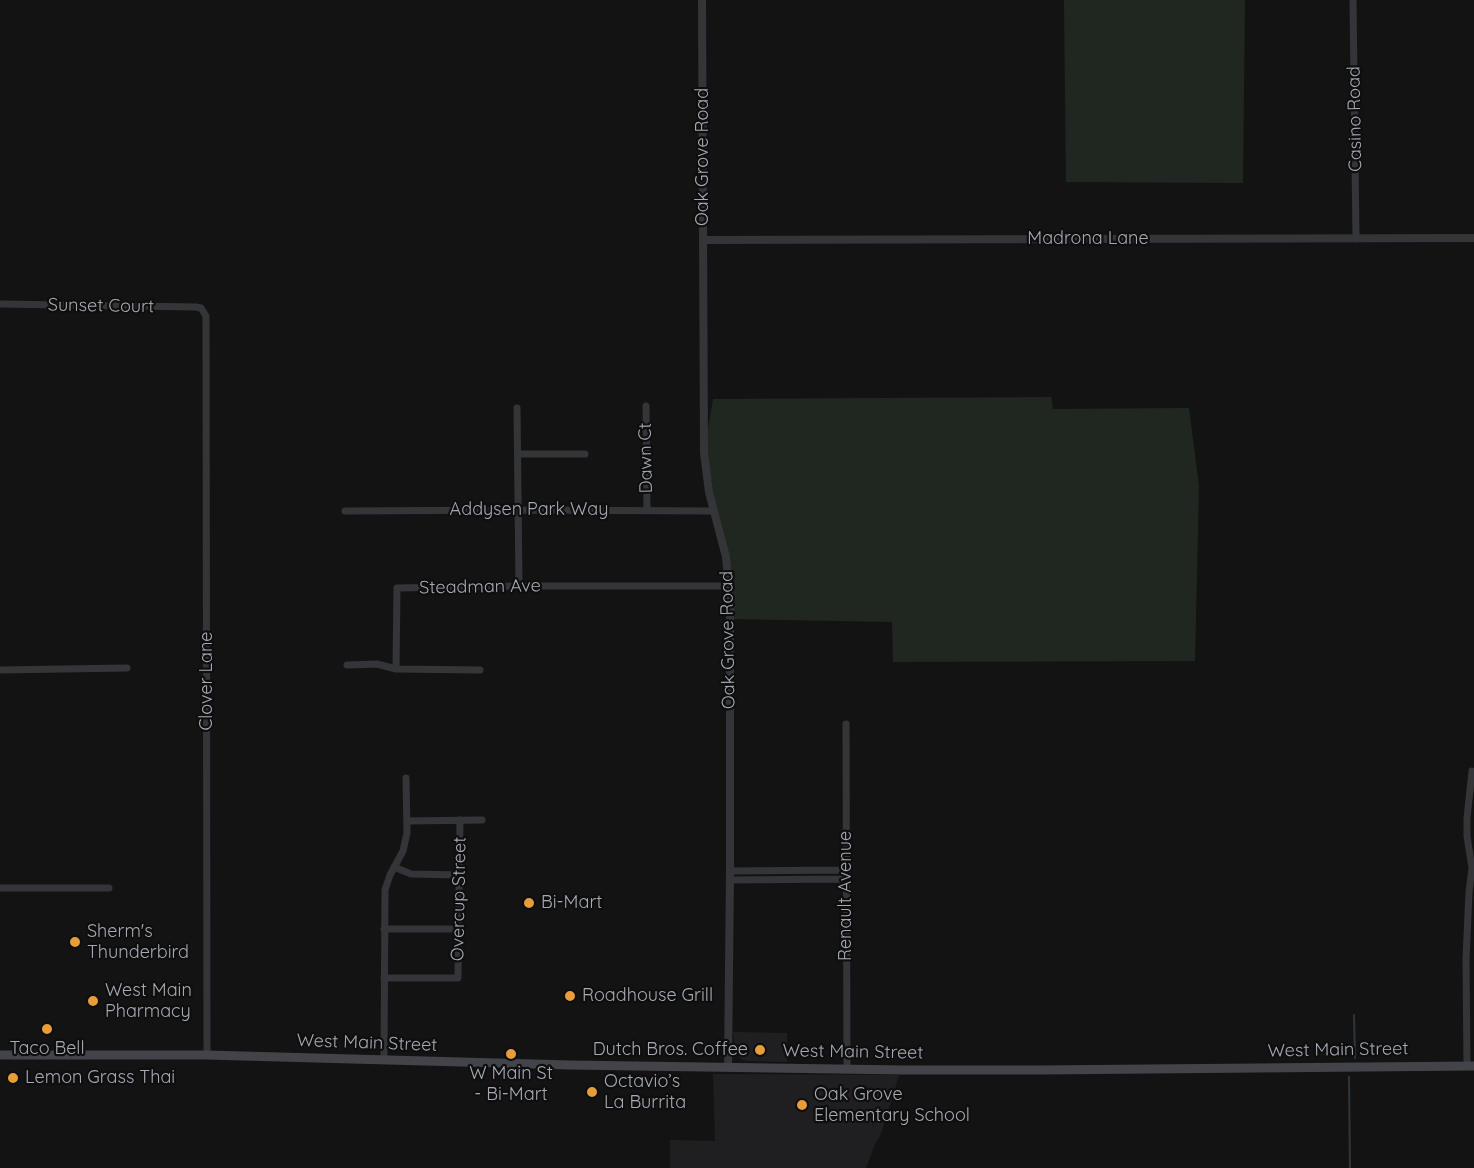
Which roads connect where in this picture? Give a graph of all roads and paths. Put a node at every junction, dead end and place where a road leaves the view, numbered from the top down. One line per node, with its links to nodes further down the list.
1 (702, 0): 5 (street, Oak Grove Road)
2 (1353, 0): 4 (street, Casino Road)
3 (1474, 238): 4 (street, Madrona Lane)
4 (1356, 239): 5 (street, Madrona Lane)
5 (703, 240): 15 (street, Oak Grove Road)
6 (0, 304): 7 (street, Sunset Court)
7 (201, 309): 40 (street, Clover Lane)
8 (646, 406): 13 (street, Dawn Ct)
9 (517, 408): 10 (street)
10 (518, 454): 11 (street); 12 (street)
11 (585, 454)
12 (519, 510): 13 (street, Addysen Park Way); 14 (street, Addysen Park Way); 16 (street)
13 (647, 510): 15 (street, Addysen Park Way)
14 (345, 511)
15 (713, 511): 17 (street, Oak Grove Road)
16 (519, 586): 17 (street, Steadman Ave); 20 (street, Steadman Ave)
17 (729, 586): 32 (street, Oak Grove Road)
18 (347, 665): 20 (street)
19 (127, 668): 21 (street)
20 (396, 669): 22 (street)
21 (0, 670)
22 (480, 670)
23 (846, 724): 30 (street, Renault Avenue)
24 (1472, 771): 42 (street)
25 (406, 778): 26 (street)
26 (407, 820): 27 (street); 29 (street)
27 (460, 820): 28 (street); 31 (street, Overcup Street)
28 (482, 820)
29 (394, 867): 31 (street); 36 (street)
30 (846, 870): 32 (street); 33 (street, Renault Avenue)
31 (460, 875): 37 (street, Overcup Street)
32 (730, 875): 33 (street); 43 (street, Oak Grove Road)
33 (846, 879): 44 (street, Renault Avenue)
34 (0, 888): 35 (street)
35 (109, 888)
36 (384, 929): 37 (street); 38 (street)
37 (459, 929): 38 (street, Overcup Street)
38 (384, 978): 41 (street)
39 (0, 1055): 40 (main road)
40 (207, 1055): 41 (main road, West Main Street)
41 (384, 1060): 43 (main road, West Main Street)
42 (1471, 1066): 44 (main road, West Main Street)
43 (728, 1067): 44 (main road, West Main Street)
44 (847, 1069)

